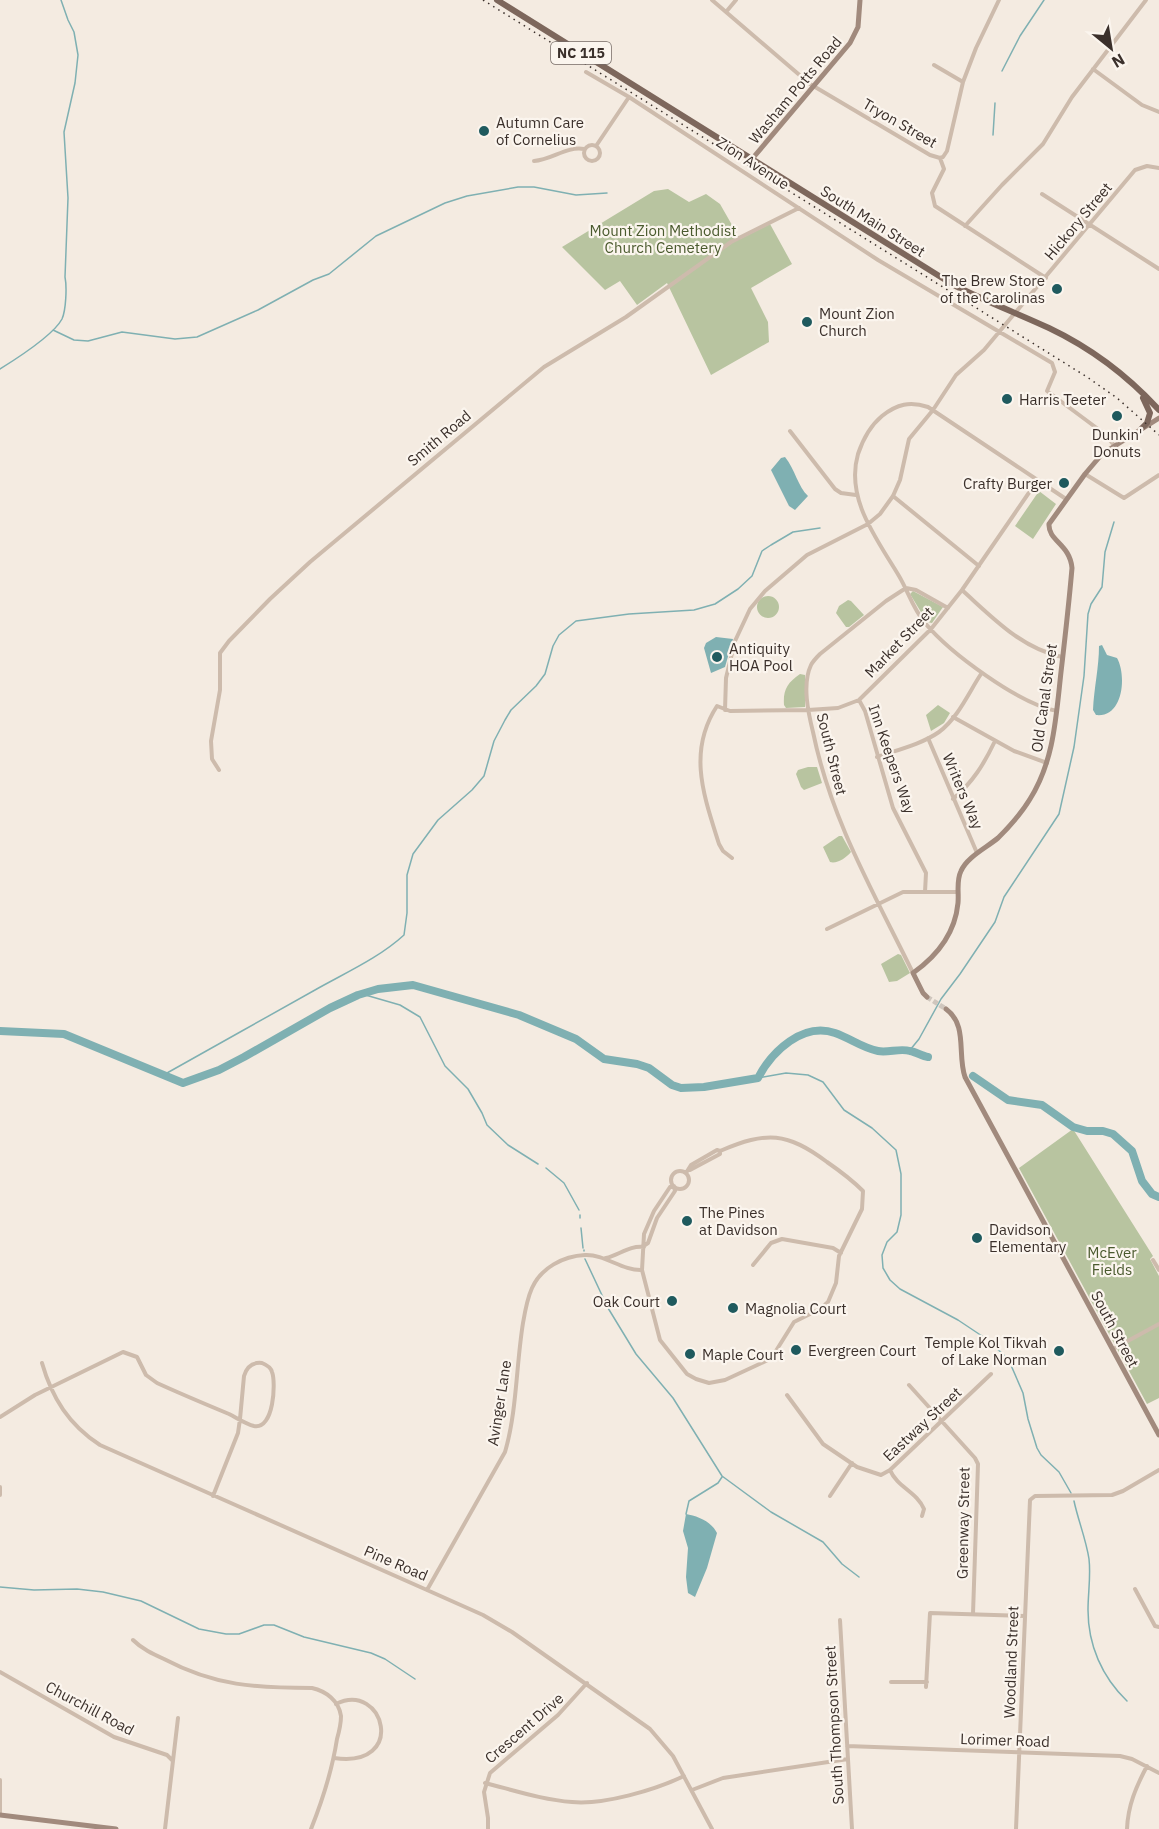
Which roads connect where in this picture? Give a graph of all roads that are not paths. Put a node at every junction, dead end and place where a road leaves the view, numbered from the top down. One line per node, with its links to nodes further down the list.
1 (497, 0): 18 (main road, South Main Street / NC 115)
2 (712, 0): 7 (street, Tryon Street)
3 (736, 0): 7 (street)
4 (860, 0): 12 (street, Washam Potts Road)
5 (999, 0): 11 (street)
6 (1146, 0): 9 (street)
7 (726, 12): 12 (street, Tryon Street)
8 (934, 65): 11 (street)
9 (1094, 69): 14 (street); 23 (street)
10 (586, 72): 13 (street, Zion Avenue)
11 (963, 82): 17 (street)
12 (813, 86): 17 (street, Tryon Street); 18 (street, Washam Potts Road)
13 (629, 97): 15 (street); 22 (street, Zion Avenue)
14 (1159, 112)
15 (596, 146): 16 (street); 16 (street)
16 (584, 149): 19 (street)
17 (940, 158): 23 (street, Tryon Street)
18 (752, 159): 27 (main road, South Main Street / NC 115)
19 (534, 161)
20 (1159, 168): 24 (street, Hickory Street)
21 (1042, 194): 24 (street)
22 (799, 208): 28 (street, Zion Avenue); 59 (street, Smith Road)
23 (965, 226): 26 (street, Tryon Street)
24 (1090, 226): 25 (street); 26 (street, Hickory Street)
25 (1159, 269)
26 (1046, 278): 27 (street, Hickory Street)
27 (1015, 313): 28 (street, Hickory Street); 29 (main road, South Main Street / NC 115)
28 (998, 333): 30 (street, Hickory Street); 35 (street, Zion Avenue)
29 (1138, 390): 31 (main road, South Main Street / NC 115); 33 (main road)
30 (933, 410): 38 (street); 39 (street); 40 (street, Hickory Street)
31 (1159, 410)
32 (1159, 418): 33 (street)
33 (1141, 429): 35 (street)
34 (790, 431): 39 (street)
35 (1114, 445): 36 (street)
36 (1085, 474): 37 (street); 41 (street)
37 (1159, 475)
38 (1037, 481): 41 (street); 43 (street, Market Street)
39 (856, 495): 42 (street)
40 (893, 496): 42 (street); 43 (street)
41 (1066, 499): 48 (street, Old Canal Street)
42 (868, 524): 44 (street); 51 (street)
43 (979, 566): 45 (street, Market Street)
44 (906, 588): 46 (street); 47 (street); 52 (street, South Street)
45 (962, 590): 46 (street, Market Street); 48 (street)
46 (948, 608): 47 (street, Market Street)
47 (931, 629): 49 (street); 50 (street, Market Street)
48 (1062, 657): 53 (street, Old Canal Street)
49 (981, 674): 53 (street); 54 (street)
50 (859, 700): 52 (street, Market Street); 57 (street, Inn Keepers Way)
51 (725, 710): 52 (street, Market Street); 62 (street, Market Street)
52 (808, 710): 65 (street, South Street)
53 (1057, 711): 58 (street, Old Canal Street)
54 (953, 717): 55 (street); 56 (street)
55 (928, 738): 57 (street); 60 (street, Writers Way)
56 (995, 741): 58 (street); 60 (street)
57 (877, 757): 63 (street, Inn Keepers Way)
58 (1047, 763): 61 (street, Old Canal Street)
59 (219, 770)
60 (954, 799): 61 (street, Writers Way)
61 (977, 854): 64 (street, Old Canal Street)
62 (732, 858)
63 (925, 892): 64 (street); 65 (street)
64 (958, 892): 67 (street, Old Canal Street)
65 (878, 902): 66 (street); 67 (street, South Street)
66 (827, 929)
67 (913, 974): 68 (street, South Street)
68 (927, 997)
69 (946, 1009): 80 (street, South Street)
70 (687, 1171): 71 (street); 71 (street); 73 (street)
71 (674, 1186): 72 (street)
72 (645, 1246): 74 (street, Avinger Lane); 77 (street)
73 (841, 1252): 76 (street); 77 (street)
74 (604, 1258): 77 (street, Avinger Lane); 99 (street, Avinger Lane)
75 (1153, 1260): 78 (street)
76 (753, 1265)
77 (642, 1270)
78 (1159, 1270)
79 (1159, 1324): 80 (street)
80 (1113, 1349): 89 (street, South Street)
81 (42, 1363): 84 (street, Pine Road)
82 (991, 1374): 88 (street, Eastway Street)
83 (909, 1385): 88 (street, Greenway Street)
84 (50, 1388): 86 (street); 87 (street); 95 (street, Pine Road)
85 (787, 1395): 90 (street, Eastway Street)
86 (0, 1417)
87 (240, 1419): 87 (street); 95 (street)
88 (942, 1422): 91 (street, Eastway Street); 100 (street, Greenway Street)
89 (1159, 1435)
90 (852, 1463): 91 (street, Eastway Street); 96 (street)
91 (890, 1470): 97 (street)
92 (1159, 1470): 101 (street, Woodland Street)
93 (0, 1487): 94 (street)
94 (0, 1495)
95 (213, 1496): 99 (street, Pine Road)
96 (830, 1496)
97 (922, 1516)
98 (1135, 1589): 103 (street)
99 (427, 1590): 107 (street, Pine Road)
100 (973, 1614): 101 (street); 106 (street)
101 (1025, 1616): 111 (street, Woodland Street)
102 (840, 1620): 110 (street, South Thompson Street)
103 (1159, 1627)
104 (133, 1640): 108 (street)
105 (0, 1672): 114 (street, Churchill Road)
106 (891, 1682)
107 (587, 1683): 117 (street, Pine Road); 119 (street, Crescent Drive)
108 (336, 1704): 112 (street); 112 (street)
109 (178, 1718): 114 (street)
110 (847, 1746): 111 (street, Lorimer Road); 113 (street, South Thompson Street)
111 (1019, 1752): 115 (street, Lorimer Road); 128 (street, Woodland Street)
112 (334, 1758): 124 (street)
113 (848, 1759): 120 (street); 127 (street, South Thompson Street)
114 (172, 1760): 123 (street)
115 (1147, 1766): 116 (street, Lorimer Road); 129 (street)
116 (1159, 1773)
117 (684, 1776): 119 (street); 120 (street, Pine Road)
118 (0, 1780): 121 (street)
119 (485, 1783): 125 (street, Crescent Drive)
120 (692, 1790): 126 (street, Pine Road)
121 (0, 1816): 122 (street)
122 (116, 1829)
123 (165, 1829)
124 (311, 1829)
125 (488, 1829)
126 (712, 1829)
127 (852, 1829)
128 (1016, 1829)
129 (1127, 1829)

